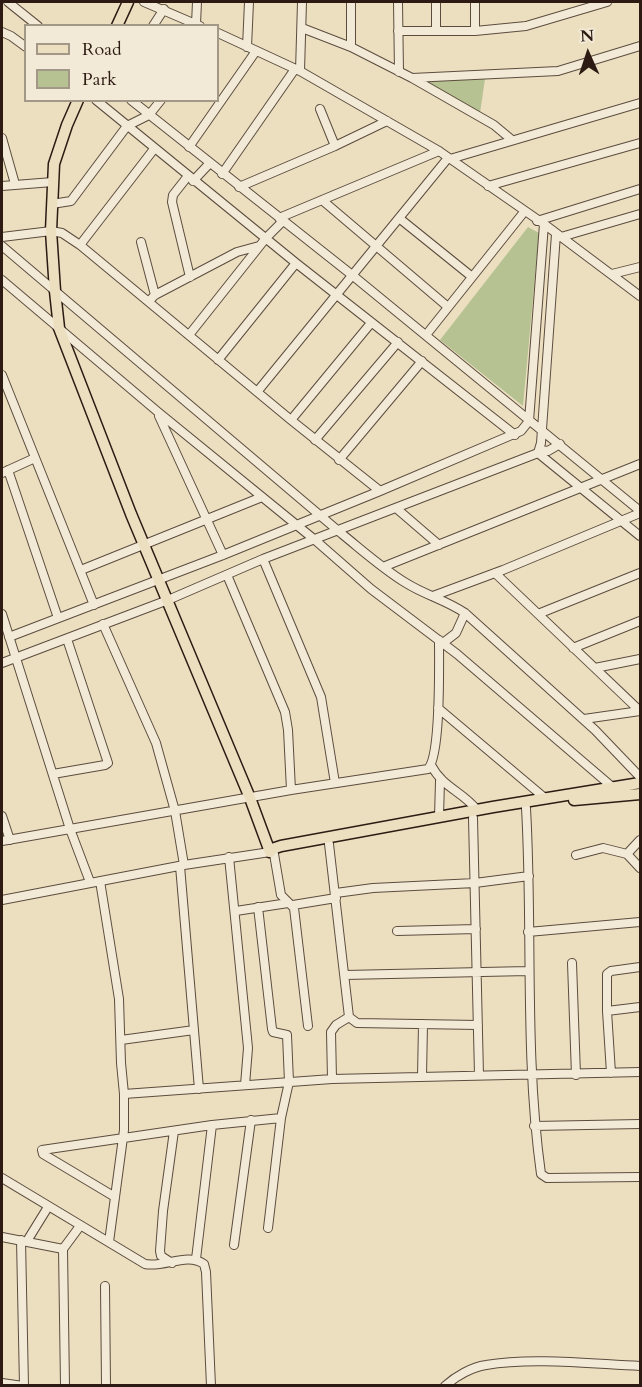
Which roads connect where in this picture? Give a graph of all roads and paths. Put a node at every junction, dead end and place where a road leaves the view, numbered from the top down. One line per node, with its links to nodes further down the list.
1 (8, 2): 13 (street)
2 (128, 2): 14 (main road)
3 (144, 2): 12 (street)
4 (197, 2): 17 (street)
5 (249, 2): 27 (street)
6 (302, 2): 18 (street)
7 (351, 2): 26 (street)
8 (399, 2): 19 (street)
9 (436, 2): 20 (street)
10 (475, 2): 21 (street)
11 (606, 2): 21 (street)
12 (164, 9): 15 (street); 16 (street)
13 (36, 24)
14 (118, 24)
15 (154, 24)
16 (196, 24)
17 (198, 24)
18 (302, 28): 26 (street); 28 (street)
19 (398, 31): 20 (street); 29 (street)
20 (436, 31): 21 (street)
21 (475, 31)
22 (2, 33): 24 (street)
23 (219, 33): 27 (street)
24 (24, 46)
25 (640, 46): 30 (street)
26 (351, 47): 29 (street)
27 (252, 49): 28 (street); 31 (street)
28 (298, 70): 40 (street); 51 (street)
29 (399, 72): 30 (street)
30 (412, 78): 43 (street)
31 (219, 100)
32 (77, 102): 53 (main road)
33 (98, 102): 41 (street)
34 (133, 102): 39 (street)
35 (159, 102): 39 (street)
36 (218, 102): 46 (street)
37 (640, 103): 43 (street)
38 (320, 109): 45 (street)
39 (149, 115): 41 (street); 46 (street)
40 (387, 121): 45 (street); 48 (street)
41 (127, 126): 47 (street); 60 (street)
42 (2, 138): 54 (street)
43 (513, 140): 49 (street)
44 (640, 143): 56 (street)
45 (335, 146): 57 (street)
46 (189, 147): 50 (street)
47 (154, 149): 52 (street); 71 (street)
48 (439, 151): 49 (street); 59 (street)
49 (449, 158): 56 (street); 63 (street)
50 (209, 164): 51 (street); 52 (street)
51 (222, 174): 57 (street)
52 (190, 179): 69 (street); 80 (street)
53 (53, 182): 54 (street); 60 (main road)
54 (15, 184): 55 (street)
55 (2, 186)
56 (488, 186): 61 (street)
57 (239, 187): 64 (street)
58 (640, 189): 65 (street)
59 (322, 200): 64 (street); 74 (street)
60 (52, 204): 66 (main road)
61 (525, 212): 65 (street); 79 (street)
62 (640, 214): 67 (street)
63 (399, 218): 74 (street); 79 (street)
64 (281, 220): 69 (street); 78 (street)
65 (540, 223): 67 (street); 98 (street)
66 (51, 231): 68 (street); 71 (street); 82 (main road)
67 (559, 235): 77 (street); 99 (street)
68 (2, 237)
69 (266, 238): 73 (street); 75 (street)
70 (141, 242): 85 (street)
71 (80, 245): 85 (street)
72 (2, 246): 82 (street)
73 (259, 246): 80 (street); 89 (street)
74 (375, 246): 78 (street); 86 (street)
75 (296, 263): 83 (street); 92 (street)
76 (640, 267): 77 (street)
77 (612, 274): 84 (street)
78 (352, 275): 83 (street); 90 (street)
79 (471, 276): 86 (street)
80 (190, 277): 85 (street)
81 (2, 280): 88 (street)
82 (55, 291): 88 (main road); 114 (street)
83 (336, 294): 87 (street); 95 (street)
84 (640, 296)
85 (152, 298): 89 (street)
86 (448, 306): 90 (street)
87 (371, 323): 91 (street); 97 (street)
88 (59, 327): 96 (street); 121 (main road)
89 (189, 335): 92 (street)
90 (426, 335): 98 (street)
91 (398, 342): 93 (street); 101 (street)
92 (218, 360): 95 (street)
93 (422, 361): 100 (street); 105 (street)
94 (2, 375): 104 (street)
95 (257, 392): 97 (street)
96 (158, 412): 111 (street); 115 (street)
97 (291, 420): 101 (street)
98 (529, 421): 99 (street); 100 (street)
99 (541, 429): 102 (street); 103 (street)
100 (515, 435): 110 (street)
101 (315, 440): 105 (street)
102 (560, 444): 103 (street); 108 (street)
103 (539, 451): 109 (street); 112 (street)
104 (35, 458): 107 (street); 126 (street)
105 (339, 460): 110 (street)
106 (640, 464): 108 (street)
107 (5, 471): 137 (street)
108 (602, 480): 109 (street); 113 (street)
109 (580, 488): 116 (street); 122 (street)
110 (380, 491): 114 (street)
111 (262, 497): 115 (street); 117 (street)
112 (396, 508): 118 (street); 122 (street)
113 (640, 512): 116 (street)
114 (320, 516): 117 (street); 118 (street)
115 (207, 520): 121 (street); 123 (street)
116 (622, 521): 119 (street); 127 (street)
117 (296, 525): 120 (street); 123 (street)
118 (337, 530): 120 (street); 125 (street)
119 (640, 536)
120 (315, 540): 124 (street); 142 (street)
121 (144, 544): 126 (street); 130 (main road)
122 (439, 545): 125 (street)
123 (223, 555): 130 (street)
124 (263, 560): 129 (street); 154 (street)
125 (383, 567): 131 (street)
126 (81, 570): 133 (street)
127 (495, 573): 131 (street); 136 (street)
128 (640, 573): 136 (street)
129 (227, 575): 132 (street); 156 (street)
130 (159, 580): 132 (main road); 133 (street)
131 (434, 596): 134 (street)
132 (168, 600): 139 (street); 159 (main road)
133 (94, 605): 137 (street)
134 (465, 613): 142 (street); 149 (street)
135 (2, 614): 140 (street)
136 (538, 615): 143 (street)
137 (58, 618): 140 (street)
138 (640, 621): 143 (street)
139 (103, 624): 141 (street); 162 (street)
140 (9, 637): 144 (street)
141 (67, 639): 144 (street); 151 (street)
142 (441, 642): 148 (street); 157 (street)
143 (573, 648): 147 (street)
144 (16, 658): 146 (street); 151 (street)
145 (640, 659): 147 (street)
146 (2, 663)
147 (595, 668): 149 (street)
148 (438, 708): 150 (street); 160 (street)
149 (584, 719): 152 (street)
150 (431, 765): 153 (street); 154 (street)
151 (53, 774): 166 (street)
152 (640, 777)
153 (440, 781): 163 (street); 165 (street)
154 (335, 783): 156 (street)
155 (640, 783): 157 (main road)
156 (291, 790): 159 (street)
157 (617, 791): 158 (main road); 160 (main road); 161 (main road)
158 (640, 794)
159 (250, 798): 162 (street); 170 (main road)
160 (546, 798): 163 (main road)
161 (526, 808): 163 (main road); 176 (street)
162 (175, 811): 166 (street); 174 (street)
163 (475, 814): 165 (main road); 169 (main road); 179 (street)
164 (2, 816): 167 (street)
165 (439, 818): 170 (main road)
166 (70, 829): 167 (street); 178 (street)
167 (6, 840)
168 (640, 840): 171 (street)
169 (329, 844): 170 (main road); 180 (street)
170 (272, 853): 173 (street); 182 (street)
171 (627, 854): 172 (street); 175 (street)
172 (576, 855)
173 (229, 857): 174 (street); 184 (street)
174 (182, 865): 177 (street); 200 (street)
175 (640, 868)
176 (529, 876): 179 (street); 188 (street)
177 (100, 881): 178 (street); 201 (street)
178 (90, 882): 181 (street)
179 (475, 884): 180 (street); 186 (street)
180 (336, 896): 182 (street); 193 (street)
181 (2, 900)
182 (291, 904): 183 (street); 199 (street)
183 (258, 907): 184 (street); 209 (street)
184 (236, 911): 210 (street)
185 (640, 922): 188 (street)
186 (476, 929): 187 (street); 192 (street)
187 (397, 931)
188 (528, 932): 191 (street)
189 (572, 963): 206 (street)
190 (640, 967): 195 (street)
191 (528, 971): 192 (street); 205 (street)
192 (477, 973): 193 (street); 198 (street)
193 (345, 975): 196 (street)
194 (640, 1008): 195 (street)
195 (607, 1011): 203 (street)
196 (349, 1017): 197 (street); 208 (street)
197 (423, 1024): 198 (street); 207 (street)
198 (478, 1025): 204 (street)
199 (308, 1026)
200 (194, 1029): 201 (street); 211 (street)
201 (121, 1040): 212 (street)
202 (640, 1072): 203 (street)
203 (611, 1073): 206 (street)
204 (479, 1075): 205 (street); 207 (street)
205 (532, 1075): 206 (street); 217 (street)
206 (576, 1075)
207 (422, 1077): 208 (street)
208 (332, 1079): 209 (street)
209 (289, 1082): 210 (street); 213 (street)
210 (245, 1085): 211 (street)
211 (198, 1089): 212 (street)
212 (124, 1094): 219 (street)
213 (281, 1118): 214 (street); 225 (street)
214 (251, 1120): 216 (street); 229 (street)
215 (640, 1124): 217 (street)
216 (212, 1125): 218 (street); 231 (street)
217 (534, 1126): 220 (street)
218 (174, 1131): 219 (street); 232 (street)
219 (123, 1138): 222 (street); 222 (street)
220 (640, 1177)
221 (2, 1180): 223 (street)
222 (116, 1197): 228 (street)
223 (48, 1207): 224 (street); 227 (street)
224 (80, 1226): 228 (street); 230 (street)
225 (268, 1228)
226 (2, 1237): 227 (street)
227 (24, 1241): 230 (street); 236 (street)
228 (109, 1242): 232 (street)
229 (234, 1245)
230 (63, 1249): 237 (street)
231 (196, 1259): 232 (street); 239 (street)
232 (172, 1263)
233 (105, 1286): 238 (street)
234 (640, 1366): 240 (street)
235 (2, 1383): 236 (street)
236 (24, 1386)
237 (65, 1386)
238 (106, 1386)
239 (212, 1386)
240 (445, 1386)

